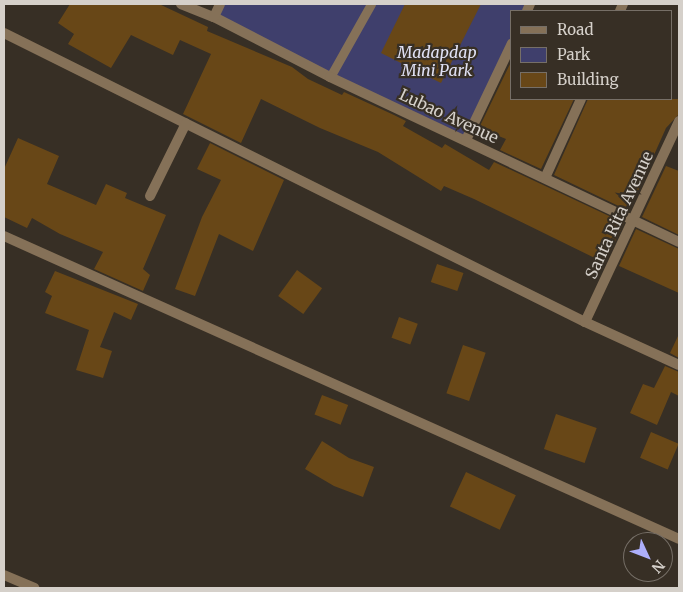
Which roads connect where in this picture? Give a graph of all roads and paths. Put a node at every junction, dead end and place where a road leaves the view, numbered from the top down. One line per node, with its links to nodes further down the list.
1 (181, 4): 4 (street, Lubao Avenue)
2 (220, 4): 4 (street)
3 (371, 4): 7 (lane)
4 (214, 17): 7 (street, Lubao Avenue)
5 (4, 33): 10 (street)
6 (510, 47): 11 (street)
7 (330, 77): 11 (street, Lubao Avenue)
8 (581, 100): 12 (street)
9 (679, 121): 14 (street, Santa Rita Avenue)
10 (186, 124): 13 (street); 17 (street)
11 (466, 140): 12 (street, Lubao Avenue)
12 (545, 178): 14 (street, Lubao Avenue)
13 (150, 196)
14 (635, 218): 16 (street, Lubao Avenue); 17 (street, Santa Rita Avenue)
15 (4, 236): 19 (street)
16 (679, 242)
17 (585, 322): 18 (street)
18 (679, 365)
19 (679, 539)
20 (4, 575): 21 (street)
21 (34, 588)

